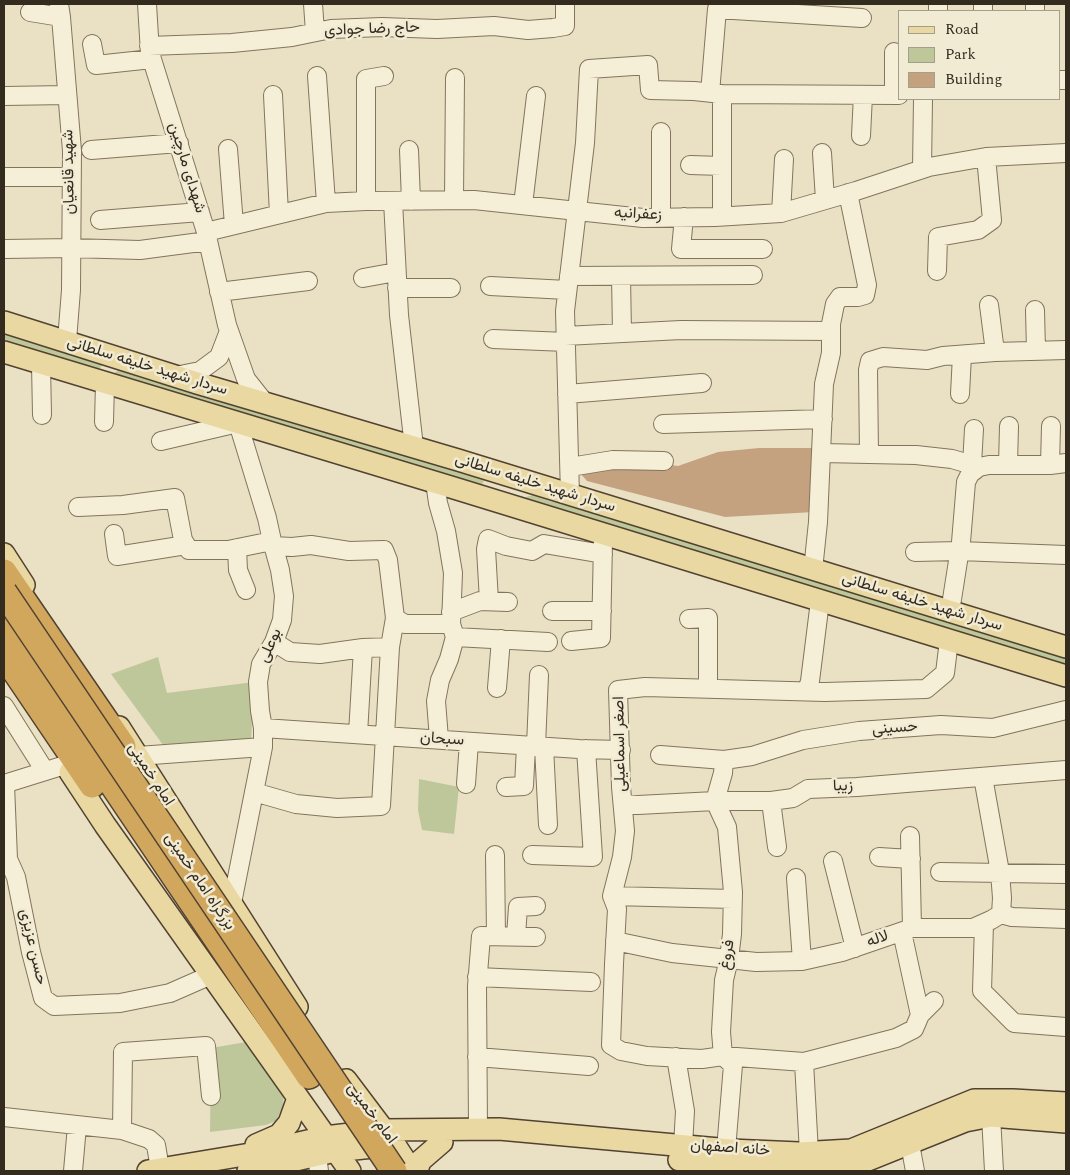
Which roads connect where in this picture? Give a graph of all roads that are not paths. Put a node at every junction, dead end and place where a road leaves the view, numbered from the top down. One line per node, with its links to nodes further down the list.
1 (148, 4): 10 (street, شهدای مارچین)
2 (313, 4): 7 (street)
3 (566, 4): 7 (street, حاج رضا جوادی)
4 (60, 10): 5 (street); 15 (street, شهید قانعیان)
5 (30, 12)
6 (862, 18): 14 (street)
7 (315, 32): 10 (street, حاج رضا جوادی)
8 (92, 44): 10 (street, حاج رضا جوادی)
9 (894, 52): 18 (street)
10 (151, 53): 24 (street, شهدای مارچین)
11 (317, 76): 42 (street)
12 (384, 76): 40 (street)
13 (455, 78): 38 (street)
14 (716, 94): 17 (street); 33 (street); 44 (street)
15 (67, 95): 19 (street); 36 (street, شهید قانعیان)
16 (273, 95): 47 (street)
17 (863, 95): 18 (street); 23 (street)
18 (896, 95)
19 (4, 96)
20 (536, 96): 43 (street)
21 (923, 100): 34 (street)
22 (661, 132): 49 (street)
23 (861, 136)
24 (179, 143): 26 (street); 45 (street, شهدای مارچین)
25 (228, 149): 52 (street)
26 (91, 150)
27 (409, 150): 41 (street)
28 (822, 153): 39 (street)
29 (1066, 153): 30 (street, زعفرانیه)
30 (986, 157): 34 (street, زعفرانیه); 57 (street)
31 (784, 159): 46 (street)
32 (690, 165): 33 (street)
33 (722, 166): 48 (street)
34 (922, 169): 37 (street, زعفرانیه)
35 (4, 177): 36 (street)
36 (72, 177): 54 (street, شهید قانعیان)
37 (848, 193): 39 (street, زعفرانیه); 71 (street)
38 (454, 200): 41 (street, زعفرانیه); 43 (street, زعفرانیه)
39 (825, 200): 46 (street, زعفرانیه)
40 (366, 201): 41 (street, زعفرانیه); 42 (street, زعفرانیه)
41 (402, 201): 61 (street)
42 (326, 203): 47 (street, زعفرانیه)
43 (523, 205): 44 (street, زعفرانیه)
44 (576, 210): 49 (street, زعفرانیه); 63 (street)
45 (200, 212): 51 (street); 53 (street, شهدای مارچین)
46 (781, 213): 48 (street, زعفرانیه)
47 (278, 214): 52 (street, زعفرانیه)
48 (722, 216): 50 (street, زعفرانیه)
49 (661, 217): 50 (street, زعفرانیه)
50 (684, 217): 56 (street)
51 (100, 220)
52 (234, 225): 53 (street, زعفرانیه)
53 (207, 237): 54 (street, زعفرانیه); 66 (street, شهدای مارچین)
54 (71, 248): 55 (street, زعفرانیه); 75 (street, شهید قانعیان)
55 (4, 249)
56 (763, 249)
57 (937, 272)
58 (621, 276): 59 (street); 63 (street); 72 (street)
59 (753, 276)
60 (363, 278): 61 (street)
61 (397, 280): 65 (street); 97 (street)
62 (308, 281): 66 (street)
63 (568, 283): 64 (street); 74 (street)
64 (490, 286)
65 (451, 288)
66 (219, 292): 70 (street, شهدای مارچین)
67 (989, 305): 79 (street)
68 (1035, 310): 77 (street)
69 (4, 322): 75 (main road, سردار شهید خلیفه سلطانی)
70 (229, 331): 82 (street); 87 (street, شهدای مارچین)
71 (831, 331): 72 (street); 89 (street)
72 (622, 333): 74 (street)
73 (493, 339): 74 (street)
74 (566, 339): 85 (street)
75 (67, 342): 82 (main road, سردار شهید خلیفه سلطانی)
76 (1066, 350): 77 (street)
77 (1036, 351): 79 (street)
78 (4, 352): 81 (main road, سردار شهید خلیفه سلطانی)
79 (995, 352): 80 (street)
80 (962, 355): 86 (street); 99 (street)
81 (41, 364): 83 (main road, سردار شهید خلیفه سلطانی); 88 (street)
82 (175, 376): 83 (main road); 87 (main road, سردار شهید خلیفه سلطانی)
83 (105, 383): 90 (street); 91 (main road, سردار شهید خلیفه سلطانی)
84 (702, 383): 85 (street)
85 (567, 394): 105 (street)
86 (960, 394)
87 (265, 403): 97 (main road, سردار شهید خلیفه سلطانی)
88 (42, 415)
89 (823, 419): 92 (street); 98 (street)
90 (104, 422)
91 (238, 423): 96 (street); 106 (main road, سردار شهید خلیفه سلطانی); 113 (street, بوعلی)
92 (664, 424)
93 (1009, 426): 102 (street)
94 (1052, 426): 101 (street)
95 (974, 429): 103 (street)
96 (161, 441)
97 (414, 447): 104 (main road, سردار شهید خلیفه سلطانی)
98 (822, 453): 99 (street); 121 (street)
99 (870, 454): 103 (street)
100 (664, 461): 105 (street)
101 (1058, 464): 102 (street)
102 (1008, 465): 103 (street)
103 (976, 466): 117 (street)
104 (482, 467): 107 (main road, سردار شهید خلیفه سلطانی); 108 (main road)
105 (570, 468): 109 (street)
106 (435, 482): 108 (main road, سردار شهید خلیفه سلطانی); 134 (street)
107 (537, 484): 109 (main road, سردار شهید خلیفه سلطانی); 111 (main road)
108 (468, 492): 111 (main road, سردار شهید خلیفه سلطانی)
109 (570, 495): 121 (main road, سردار شهید خلیفه سلطانی)
110 (78, 507): 115 (street)
111 (522, 509): 114 (main road, سردار شهید خلیفه سلطانی)
112 (114, 534): 115 (street)
113 (272, 544): 116 (street); 131 (street); 138 (street, بوعلی)
114 (603, 544): 125 (street); 126 (main road, سردار شهید خلیفه سلطانی); 128 (street)
115 (186, 545): 116 (street)
116 (237, 548): 123 (street)
117 (959, 551): 118 (street); 120 (street); 130 (street)
118 (915, 552)
119 (4, 554): 162 (main road, امام خمینی)
120 (1066, 555)
121 (813, 570): 130 (main road, سردار شهید خلیفه سلطانی)
122 (4, 572): 212 (highway)
123 (246, 590)
124 (4, 592): 212 (highway, بزرگراه امام خمینی, bridge)
125 (489, 601): 127 (street); 134 (street)
126 (820, 601): 136 (main road, سردار شهید خلیفه سلطانی); 149 (street)
127 (508, 602)
128 (602, 611): 129 (street); 137 (street)
129 (552, 612)
130 (950, 612): 141 (main road, سردار شهید خلیفه سلطانی)
131 (396, 618): 134 (street); 140 (street)
132 (689, 619): 148 (street)
133 (4, 624): 212 (highway, بزرگراه امام خمینی)
134 (452, 624): 135 (street); 155 (street)
135 (501, 639): 139 (street); 147 (street)
136 (949, 640): 146 (main road, سردار شهید خلیفه سلطانی); 149 (street, اصغر اسماعیلی)
137 (571, 641)
138 (274, 642): 142 (street); 152 (street, بوعلی)
139 (548, 642)
140 (390, 647): 142 (street); 154 (street)
141 (1066, 647)
142 (363, 648): 153 (street)
143 (4, 655): 212 (highway)
144 (4, 672): 164 (main road)
145 (539, 675): 157 (street)
146 (1066, 676)
147 (497, 688)
148 (708, 688): 149 (street, اصغر اسماعیلی); 160 (street, اصغر اسماعیلی)
149 (807, 691)
150 (4, 706): 164 (street)
151 (1066, 710): 163 (street, حسینی)
152 (263, 728): 153 (street, سبحان); 158 (street, بوعلی)
153 (358, 734): 154 (street, سبحان)
154 (386, 736): 155 (street, سبحان); 170 (street)
155 (439, 739): 156 (street, سبحان)
156 (469, 742): 157 (street, سبحان); 168 (street)
157 (535, 746): 159 (street, سبحان); 169 (street); 174 (street)
158 (263, 747): 162 (street); 170 (street, بوعلی)
159 (586, 749): 160 (street, سبحان); 178 (street)
160 (621, 750): 173 (street, اصغر اسماعیلی)
161 (660, 755): 163 (street, حسینی)
162 (138, 756): 188 (main road, امام خمینی)
163 (724, 760): 171 (street)
164 (55, 768): 167 (street); 201 (main road)
165 (1066, 770): 166 (street, زیبا)
166 (983, 777): 172 (street, زیبا); 183 (street)
167 (4, 784): 201 (street, حسن عزیزی)
168 (466, 784)
169 (506, 786)
170 (254, 792): 188 (street, بوعلی)
171 (715, 801): 172 (street, زیبا); 173 (street, زیبا); 187 (street, فروغ)
172 (771, 801): 176 (street)
173 (623, 804): 186 (street, اصغر اسماعیلی)
174 (548, 825)
175 (910, 836): 180 (street)
176 (777, 847)
177 (495, 855): 194 (street)
178 (532, 855)
179 (879, 858): 180 (street)
180 (910, 859): 193 (street)
181 (833, 861): 198 (street)
182 (940, 872): 183 (street)
183 (1000, 872): 184 (street); 190 (street)
184 (1066, 874)
185 (796, 878): 200 (street)
186 (612, 896): 187 (street); 197 (street, اصغر اسماعیلی)
187 (733, 899): 199 (street, فروغ)
188 (232, 903): 220 (main road, امام خمینی)
189 (536, 906): 195 (street)
190 (1001, 914): 191 (street); 192 (street, لاله)
191 (1066, 919)
192 (984, 924): 193 (street, لاله); 206 (street)
193 (907, 930): 198 (street, لاله); 205 (street)
194 (496, 936): 195 (street); 202 (street)
195 (516, 936): 196 (street)
196 (536, 937)
197 (615, 941): 199 (street, لاله); 208 (street, اصغر اسماعیلی)
198 (855, 948): 200 (street, لاله)
199 (729, 959): 200 (street, لاله); 207 (street, فروغ)
200 (802, 961)
201 (211, 975): 212 (main road)
202 (477, 977): 203 (street); 209 (street)
203 (591, 982)
204 (934, 1001): 205 (street)
205 (917, 1022): 210 (street, اصغر اسماعیلی)
206 (1066, 1027)
207 (723, 1056): 208 (street, اصغر اسماعیلی); 210 (street, اصغر اسماعیلی); 226 (street, فروغ)
208 (676, 1057): 223 (street)
209 (477, 1058): 211 (street); 221 (street)
210 (804, 1062): 225 (street)
211 (589, 1066)
212 (308, 1077): 224 (main road); 227 (main road); 231 (highway, بزرگراه امام خمینی); 232 (highway, بزرگراه امام خمینی, bridge)
213 (211, 1096): 219 (street)
214 (1066, 1104): 225 (main road, خانه اصفهان)
215 (991, 1116): 217 (main road, خانه اصفهان); 222 (main road, خانه اصفهان); 236 (street)
216 (4, 1117): 218 (street)
217 (1066, 1122)
218 (77, 1126): 219 (street); 229 (street)
219 (122, 1130): 228 (street)
220 (395, 1135): 221 (main road, خانه اصفهان); 224 (main road, خانه اصفهان); 233 (main road, امام خمینی)
221 (460, 1136): 223 (main road, خانه اصفهان); 226 (main road, خانه اصفهان); 234 (main road)
222 (910, 1144): 226 (main road, خانه اصفهان); 235 (street)
223 (683, 1146): 226 (main road, خانه اصفهان)
224 (324, 1153): 227 (main road, خانه اصفهان); 230 (main road)
225 (809, 1153): 226 (main road, خانه اصفهان)
226 (725, 1157)
227 (242, 1164): 228 (main road, خانه اصفهان)
228 (154, 1170)
229 (73, 1171)
230 (350, 1171)
231 (373, 1171)
232 (394, 1171)
233 (412, 1171)
234 (417, 1171)
235 (915, 1171)
236 (994, 1171)

